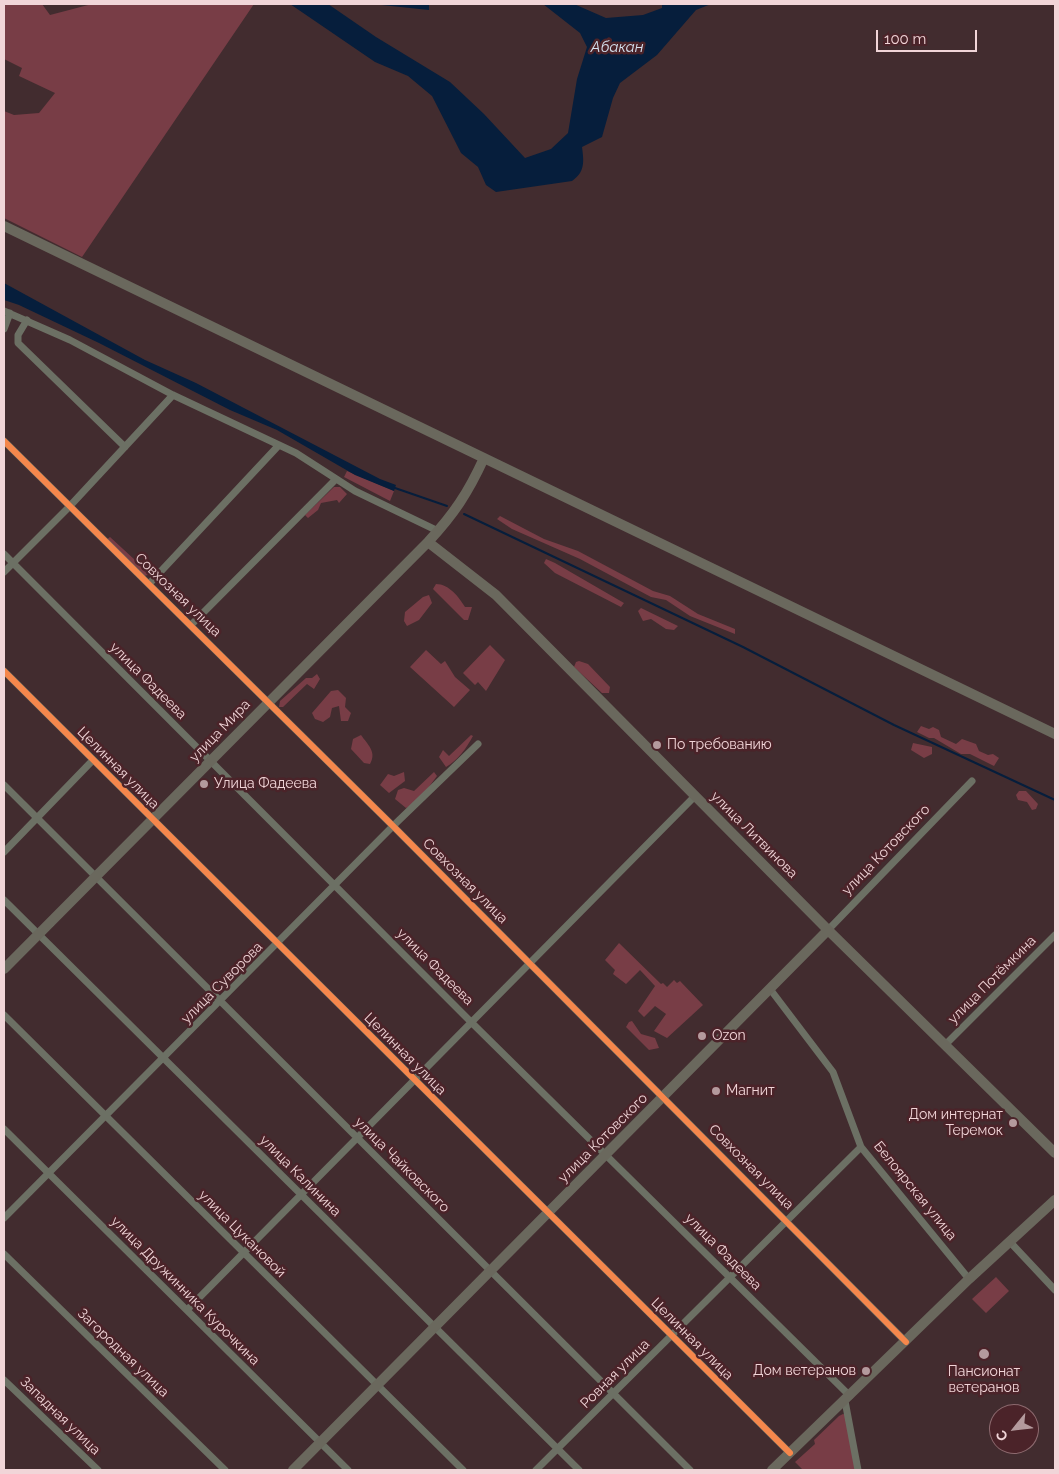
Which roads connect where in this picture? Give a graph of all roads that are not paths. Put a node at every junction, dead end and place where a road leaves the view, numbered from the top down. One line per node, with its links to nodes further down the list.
1 (4, 226): 9 (street)
2 (7, 312): 3 (street); 4 (street)
3 (27, 320): 5 (street); 8 (street)
4 (4, 329)
5 (173, 395): 7 (street); 8 (street)
6 (4, 441): 11 (street, Совхозная улица)
7 (279, 446): 10 (street); 17 (street)
8 (125, 447): 11 (street)
9 (484, 458): 12 (street, улица Мира); 21 (street)
10 (336, 479): 12 (street); 18 (street)
11 (69, 507): 15 (street); 17 (street, Совхозная улица)
12 (438, 531): 13 (street, улица Мира)
13 (428, 542): 20 (street, улица Мира); 27 (street, улица Литвинова)
14 (4, 554): 15 (street, улица Фадеева)
15 (13, 563): 16 (street); 24 (street, улица Фадеева)
16 (4, 572)
17 (149, 584): 18 (street, Совхозная улица)
18 (191, 625): 20 (street, Совхозная улица)
19 (4, 671): 23 (street, Целинная улица)
20 (268, 702): 24 (street, улица Мира); 30 (street, Совхозная улица)
21 (1055, 734)
22 (478, 744): 30 (street, улица Суворова)
23 (93, 760): 28 (street); 29 (street, Целинная улица)
24 (210, 761): 29 (street, улица Мира); 33 (street, улица Фадеева)
25 (972, 781): 35 (street, улица Котовского)
26 (4, 785): 28 (street, улица Чайковского)
27 (695, 796): 35 (street, улица Литвинова); 39 (street)
28 (37, 818): 31 (street); 32 (street, улица Чайковского)
29 (153, 820): 32 (street, улица Мира); 38 (street, Целинная улица)
30 (393, 826): 33 (street, улица Суворова); 39 (street, Совхозная улица)
31 (4, 852)
32 (96, 877): 36 (street, улица Мира); 42 (street, улица Чайковского)
33 (335, 885): 38 (street, улица Суворова); 44 (street, улица Фадеева)
34 (4, 900): 36 (street, улица Калинина)
35 (828, 930): 41 (street, улица Котовского); 45 (street, улица Литвинова)
36 (39, 935): 40 (street, улица Мира); 46 (street, улица Калинина)
37 (1055, 935): 45 (street, улица Потёмкина)
38 (278, 943): 42 (street, улица Суворова); 47 (street, Целинная улица)
39 (530, 963): 44 (street); 48 (street, Совхозная улица)
40 (4, 969)
41 (770, 989): 48 (street, улица Котовского); 52 (street, Белоярская улица)
42 (221, 1001): 46 (street, улица Суворова); 51 (street, улица Чайковского)
43 (4, 1015): 49 (street, улица Цукановой)
44 (471, 1022): 47 (street); 54 (street, улица Фадеева)
45 (946, 1044): 53 (street, улица Литвинова)
46 (164, 1058): 49 (street, улица Суворова); 56 (street, улица Калинина)
47 (414, 1080): 51 (street); 58 (street, Целинная улица)
48 (663, 1097): 54 (street, улица Котовского); 60 (street, Совхозная улица)
49 (107, 1116): 55 (street, улица Суворова); 63 (street, улица Цукановой)
50 (4, 1129): 55 (street, улица Дружинника Курочкина)
51 (357, 1138): 56 (street); 64 (street, улица Чайковского)
52 (861, 1147): 60 (street, Ровная улица); 66 (street, Белоярская улица)
53 (1055, 1153)
54 (606, 1154): 58 (street, улица Котовского); 65 (street, улица Фадеева)
55 (47, 1174): 59 (street, улица Суворова); 68 (street, улица Дружинника Курочкина)
56 (301, 1194): 63 (street); 69 (street, улица Калинина)
57 (1055, 1200): 61 (street)
58 (547, 1214): 64 (street, улица Котовского); 70 (street, Целинная улица)
59 (4, 1218)
60 (788, 1221): 65 (street, Ровная улица); 71 (street, Совхозная улица)
61 (1010, 1242): 66 (street); 67 (street)
62 (4, 1254): 80 (street, Загородная улица)
63 (242, 1254): 68 (street); 73 (street, улица Цукановой)
64 (490, 1271): 69 (street, улица Котовского); 74 (street, улица Чайковского)
65 (730, 1277): 70 (street, Ровная улица); 75 (street, улица Фадеева)
66 (969, 1279): 71 (street)
67 (1055, 1290)
68 (187, 1310): 76 (street, улица Дружинника Курочкина)
69 (435, 1327): 73 (street, улица Котовского); 77 (street, улица Калинина)
70 (671, 1336): 74 (street, Ровная улица); 78 (street, Целинная улица)
71 (906, 1342): 75 (street)
72 (4, 1380): 79 (street, Западная улица)
73 (377, 1385): 76 (street, улица Котовского); 83 (street, улица Цукановой)
74 (613, 1393): 77 (street, Ровная улица); 86 (street, улица Чайковского)
75 (848, 1398): 78 (street); 88 (street)
76 (320, 1443): 81 (street, улица Котовского); 82 (street, улица Дружинника Курочкина)
77 (557, 1449): 84 (street, Ровная улица); 85 (street, улица Калинина)
78 (790, 1453): 87 (street)
79 (98, 1470)
80 (225, 1470)
81 (293, 1470)
82 (348, 1470)
83 (463, 1470)
84 (536, 1470)
85 (579, 1470)
86 (690, 1470)
87 (772, 1470)
88 (858, 1470)

